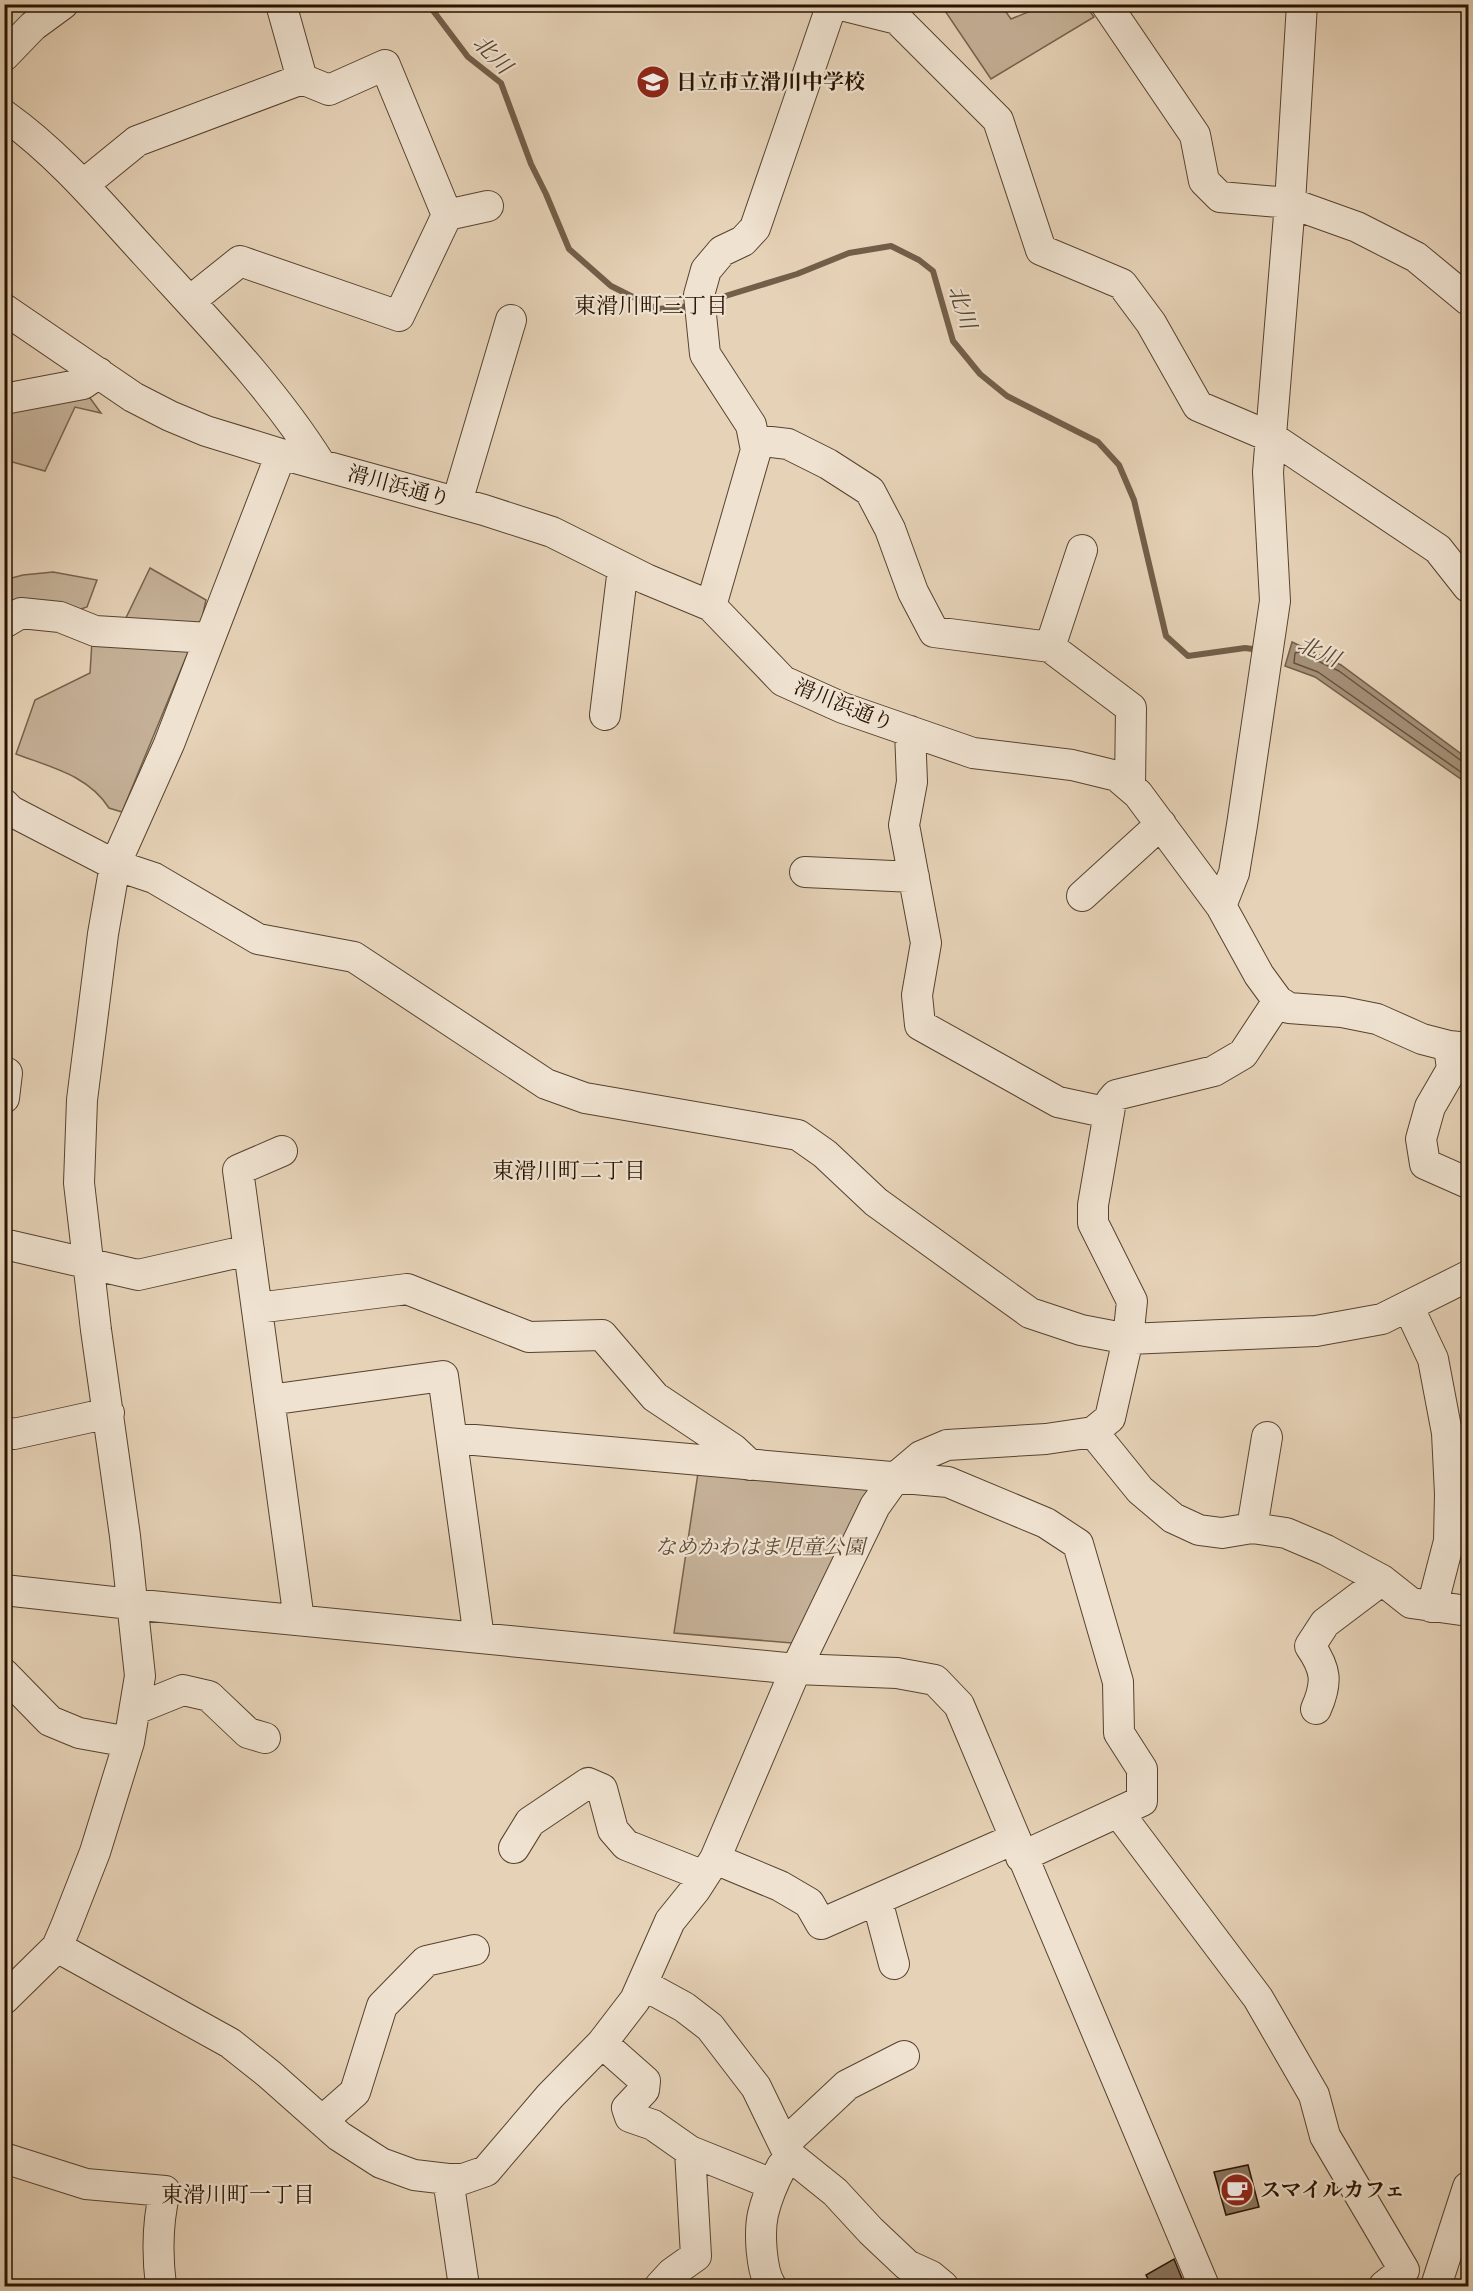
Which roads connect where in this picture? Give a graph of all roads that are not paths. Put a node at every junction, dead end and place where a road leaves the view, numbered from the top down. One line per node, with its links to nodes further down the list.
1 (63, 4): 8 (street)
2 (281, 4): 10 (street)
3 (832, 4): 23 (street)
4 (837, 4): 22 (street)
5 (1106, 4): 13 (street)
6 (1302, 4): 9 (street)
7 (1320, 4): 9 (street)
8 (4, 56)
9 (1298, 76): 13 (street)
10 (302, 79): 12 (street); 15 (street)
11 (4, 115): 12 (street)
12 (83, 185): 17 (street)
13 (1290, 202): 16 (street); 22 (street)
14 (488, 206): 15 (street)
15 (447, 215): 17 (street)
16 (1468, 300)
17 (190, 301): 25 (street)
18 (4, 309): 20 (street, 滑川浜通り)
19 (511, 320): 26 (street)
20 (99, 373): 21 (street); 24 (street, 滑川浜通り)
21 (4, 399)
22 (1271, 437): 29 (street); 43 (street)
23 (754, 440): 30 (street); 33 (street)
24 (281, 454): 25 (street, 滑川浜通り); 32 (street)
25 (321, 465): 26 (street, 滑川浜通り)
26 (457, 502): 28 (street, 滑川浜通り)
27 (1082, 550): 33 (street)
28 (623, 568): 30 (street, 滑川浜通り); 34 (street)
29 (1468, 587)
30 (711, 606): 35 (street, 滑川浜通り)
31 (4, 623): 32 (street)
32 (209, 638): 39 (street)
33 (1050, 647): 36 (street)
34 (605, 715)
35 (910, 731): 36 (street, 滑川浜通り); 41 (street)
36 (1130, 787): 38 (street, 滑川浜通り)
37 (6, 808): 39 (street)
38 (1161, 824): 42 (street); 43 (street, 滑川浜通り)
39 (115, 865): 53 (street); 57 (street)
40 (805, 872): 41 (street)
41 (914, 877): 48 (street)
42 (1082, 896)
43 (1221, 906): 44 (street, 滑川浜通り)
44 (1278, 1001): 45 (street); 48 (street)
45 (1459, 1047): 50 (street)
46 (4, 1073): 47 (street)
47 (4, 1098)
48 (1109, 1113): 57 (street)
49 (282, 1151): 52 (street)
50 (1468, 1183)
51 (4, 1244): 53 (street)
52 (249, 1250): 53 (street); 56 (street)
53 (88, 1263): 59 (street)
54 (1468, 1276): 55 (street)
55 (1408, 1306): 57 (street); 70 (street)
56 (256, 1308): 58 (street); 64 (street)
57 (1128, 1339): 61 (street)
58 (269, 1400): 63 (street); 72 (street)
59 (109, 1413): 60 (street); 69 (street)
60 (4, 1432)
61 (1093, 1432): 65 (street); 66 (street)
62 (1267, 1437): 66 (street)
63 (452, 1438): 64 (street); 73 (street)
64 (750, 1465): 65 (street)
65 (895, 1478): 74 (street); 80 (street)
66 (1252, 1528): 67 (street)
67 (1382, 1580): 70 (street); 77 (street)
68 (4, 1590): 69 (street)
69 (131, 1604): 72 (street); 76 (street)
70 (1432, 1607): 71 (street)
71 (1468, 1611)
72 (299, 1620): 73 (street)
73 (479, 1638): 74 (street)
74 (796, 1669): 82 (street); 83 (street)
75 (7, 1687): 79 (street)
76 (136, 1709): 78 (street); 79 (street)
77 (1316, 1709)
78 (265, 1738)
79 (129, 1742): 85 (street)
80 (1118, 1812): 82 (street); 105 (street)
81 (514, 1848): 83 (street)
82 (1018, 1848): 84 (street); 104 (street)
83 (710, 1868): 84 (street); 88 (street)
84 (877, 1899): 87 (street)
85 (57, 1947): 89 (street); 92 (street)
86 (474, 1950): 92 (street)
87 (894, 1964)
88 (642, 1984): 90 (street); 93 (street)
89 (4, 1999)
90 (602, 2043): 94 (street); 96 (street)
91 (904, 2056): 93 (street)
92 (322, 2121): 96 (street)
93 (786, 2149): 97 (street); 103 (street)
94 (690, 2151): 97 (street); 101 (street)
95 (4, 2158): 99 (street)
96 (448, 2180): 100 (street)
97 (772, 2184): 102 (street)
98 (1468, 2187): 106 (street)
99 (160, 2286)
100 (464, 2286)
101 (660, 2286)
102 (771, 2286)
103 (943, 2286)
104 (1204, 2286)
105 (1384, 2286)
106 (1436, 2286)

